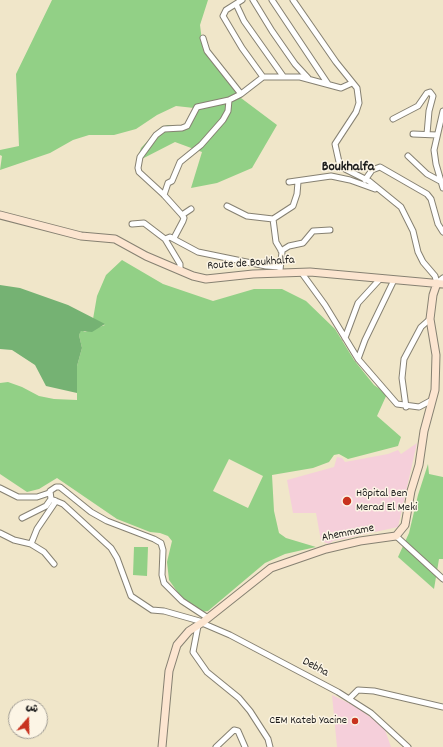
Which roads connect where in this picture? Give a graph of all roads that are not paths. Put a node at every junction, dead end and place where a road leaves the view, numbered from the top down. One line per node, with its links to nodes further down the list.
1 (242, 0): 5 (street)
2 (253, 0): 9 (street)
3 (272, 0): 11 (street)
4 (293, 0): 10 (street)
5 (236, 4): 7 (street); 8 (street)
6 (203, 38): 12 (street)
7 (284, 76): 8 (street); 9 (street)
8 (263, 77): 12 (street)
9 (308, 78): 11 (street)
10 (352, 83): 11 (street); 20 (street)
11 (328, 84)
12 (241, 94): 13 (street)
13 (229, 100): 26 (street); 26 (street)
14 (443, 111): 16 (street)
15 (393, 119): 18 (street)
16 (439, 132): 18 (street); 21 (street)
17 (413, 134): 18 (street)
18 (427, 134)
19 (408, 156): 21 (street)
20 (365, 180): 25 (street); 34 (street)
21 (440, 180): 24 (street)
22 (289, 182): 23 (street)
23 (298, 182): 25 (street); 31 (street)
24 (443, 188)
25 (380, 190): 44 (street)
26 (164, 195): 29 (street)
27 (227, 206): 31 (street)
28 (191, 209): 29 (street)
29 (182, 214): 35 (street)
30 (0, 215): 38 (street, Route de Boukhalfa)
31 (273, 219): 37 (street)
32 (132, 224): 36 (street)
33 (330, 230): 37 (street)
34 (443, 232)
35 (174, 238): 36 (street); 39 (street)
36 (165, 239): 38 (street)
37 (281, 251): 39 (street)
38 (180, 270): 39 (street, Route de Boukhalfa)
39 (280, 270): 40 (street, Route de Boukhalfa)
40 (301, 272): 42 (street, Route de Boukhalfa); 46 (street)
41 (443, 278): 44 (street)
42 (380, 279): 43 (street, Route de Boukhalfa); 46 (street)
43 (394, 280): 44 (street, Route de Boukhalfa); 47 (street)
44 (440, 284): 45 (street)
45 (430, 319): 48 (street); 49 (street)
46 (345, 338): 47 (street)
47 (358, 359): 49 (street)
48 (432, 400): 49 (street); 54 (street)
49 (406, 407)
50 (0, 488): 51 (street)
51 (52, 498): 52 (street); 55 (street); 58 (street); 58 (street)
52 (22, 518)
53 (0, 533): 55 (street)
54 (396, 536): 57 (street); 58 (street, Ahemmame)
55 (31, 544): 56 (street)
56 (54, 564)
57 (443, 580)
58 (203, 622): 59 (street, Debha); 61 (street, Ahemmame); 64 (street)
59 (349, 699): 60 (street); 65 (street, Debha)
60 (443, 706)
61 (162, 747)
62 (216, 747): 63 (street)
63 (245, 747)
64 (270, 747)
65 (408, 747)

